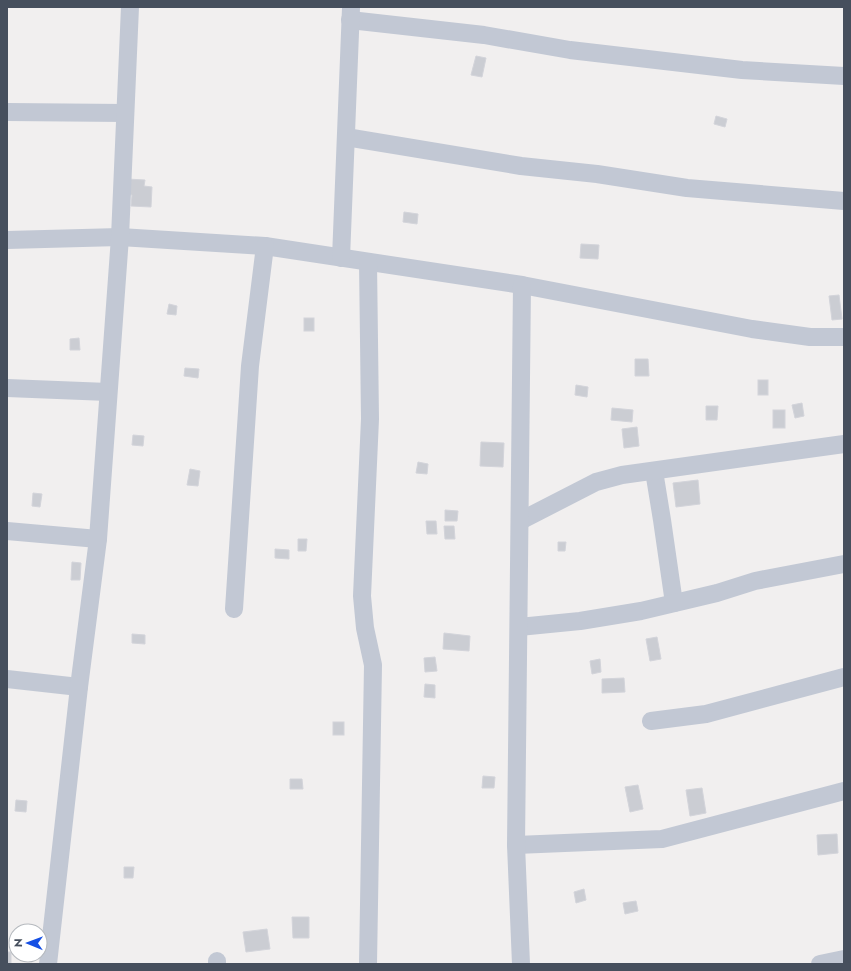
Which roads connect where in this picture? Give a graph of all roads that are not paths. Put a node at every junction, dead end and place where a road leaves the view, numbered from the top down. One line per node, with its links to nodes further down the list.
1 (130, 7): 5 (street)
2 (350, 13): 3 (street); 6 (street)
3 (844, 76)
4 (7, 112): 5 (street)
5 (125, 113): 8 (street)
6 (346, 136): 7 (street); 11 (street)
7 (844, 202)
8 (120, 237): 9 (street); 10 (street); 16 (street)
9 (7, 240)
10 (265, 246): 11 (street); 24 (street)
11 (341, 258): 12 (street)
12 (368, 262): 13 (street); 34 (street)
13 (522, 285): 14 (street); 19 (street)
14 (844, 337)
15 (7, 388): 16 (street)
16 (108, 392): 21 (street)
17 (844, 444): 18 (street)
18 (654, 471): 19 (street); 23 (street)
19 (520, 521): 25 (street)
20 (7, 531): 21 (street)
21 (98, 539): 28 (street)
22 (844, 564): 23 (street)
23 (674, 603): 25 (street)
24 (234, 609)
25 (519, 627): 31 (street)
26 (844, 677): 29 (street)
27 (7, 679): 28 (street)
28 (79, 687): 33 (street)
29 (651, 721)
30 (844, 792): 31 (street)
31 (516, 845): 35 (street)
32 (844, 959): 36 (street)
33 (48, 964)
34 (368, 964)
35 (521, 964)
36 (820, 964)

